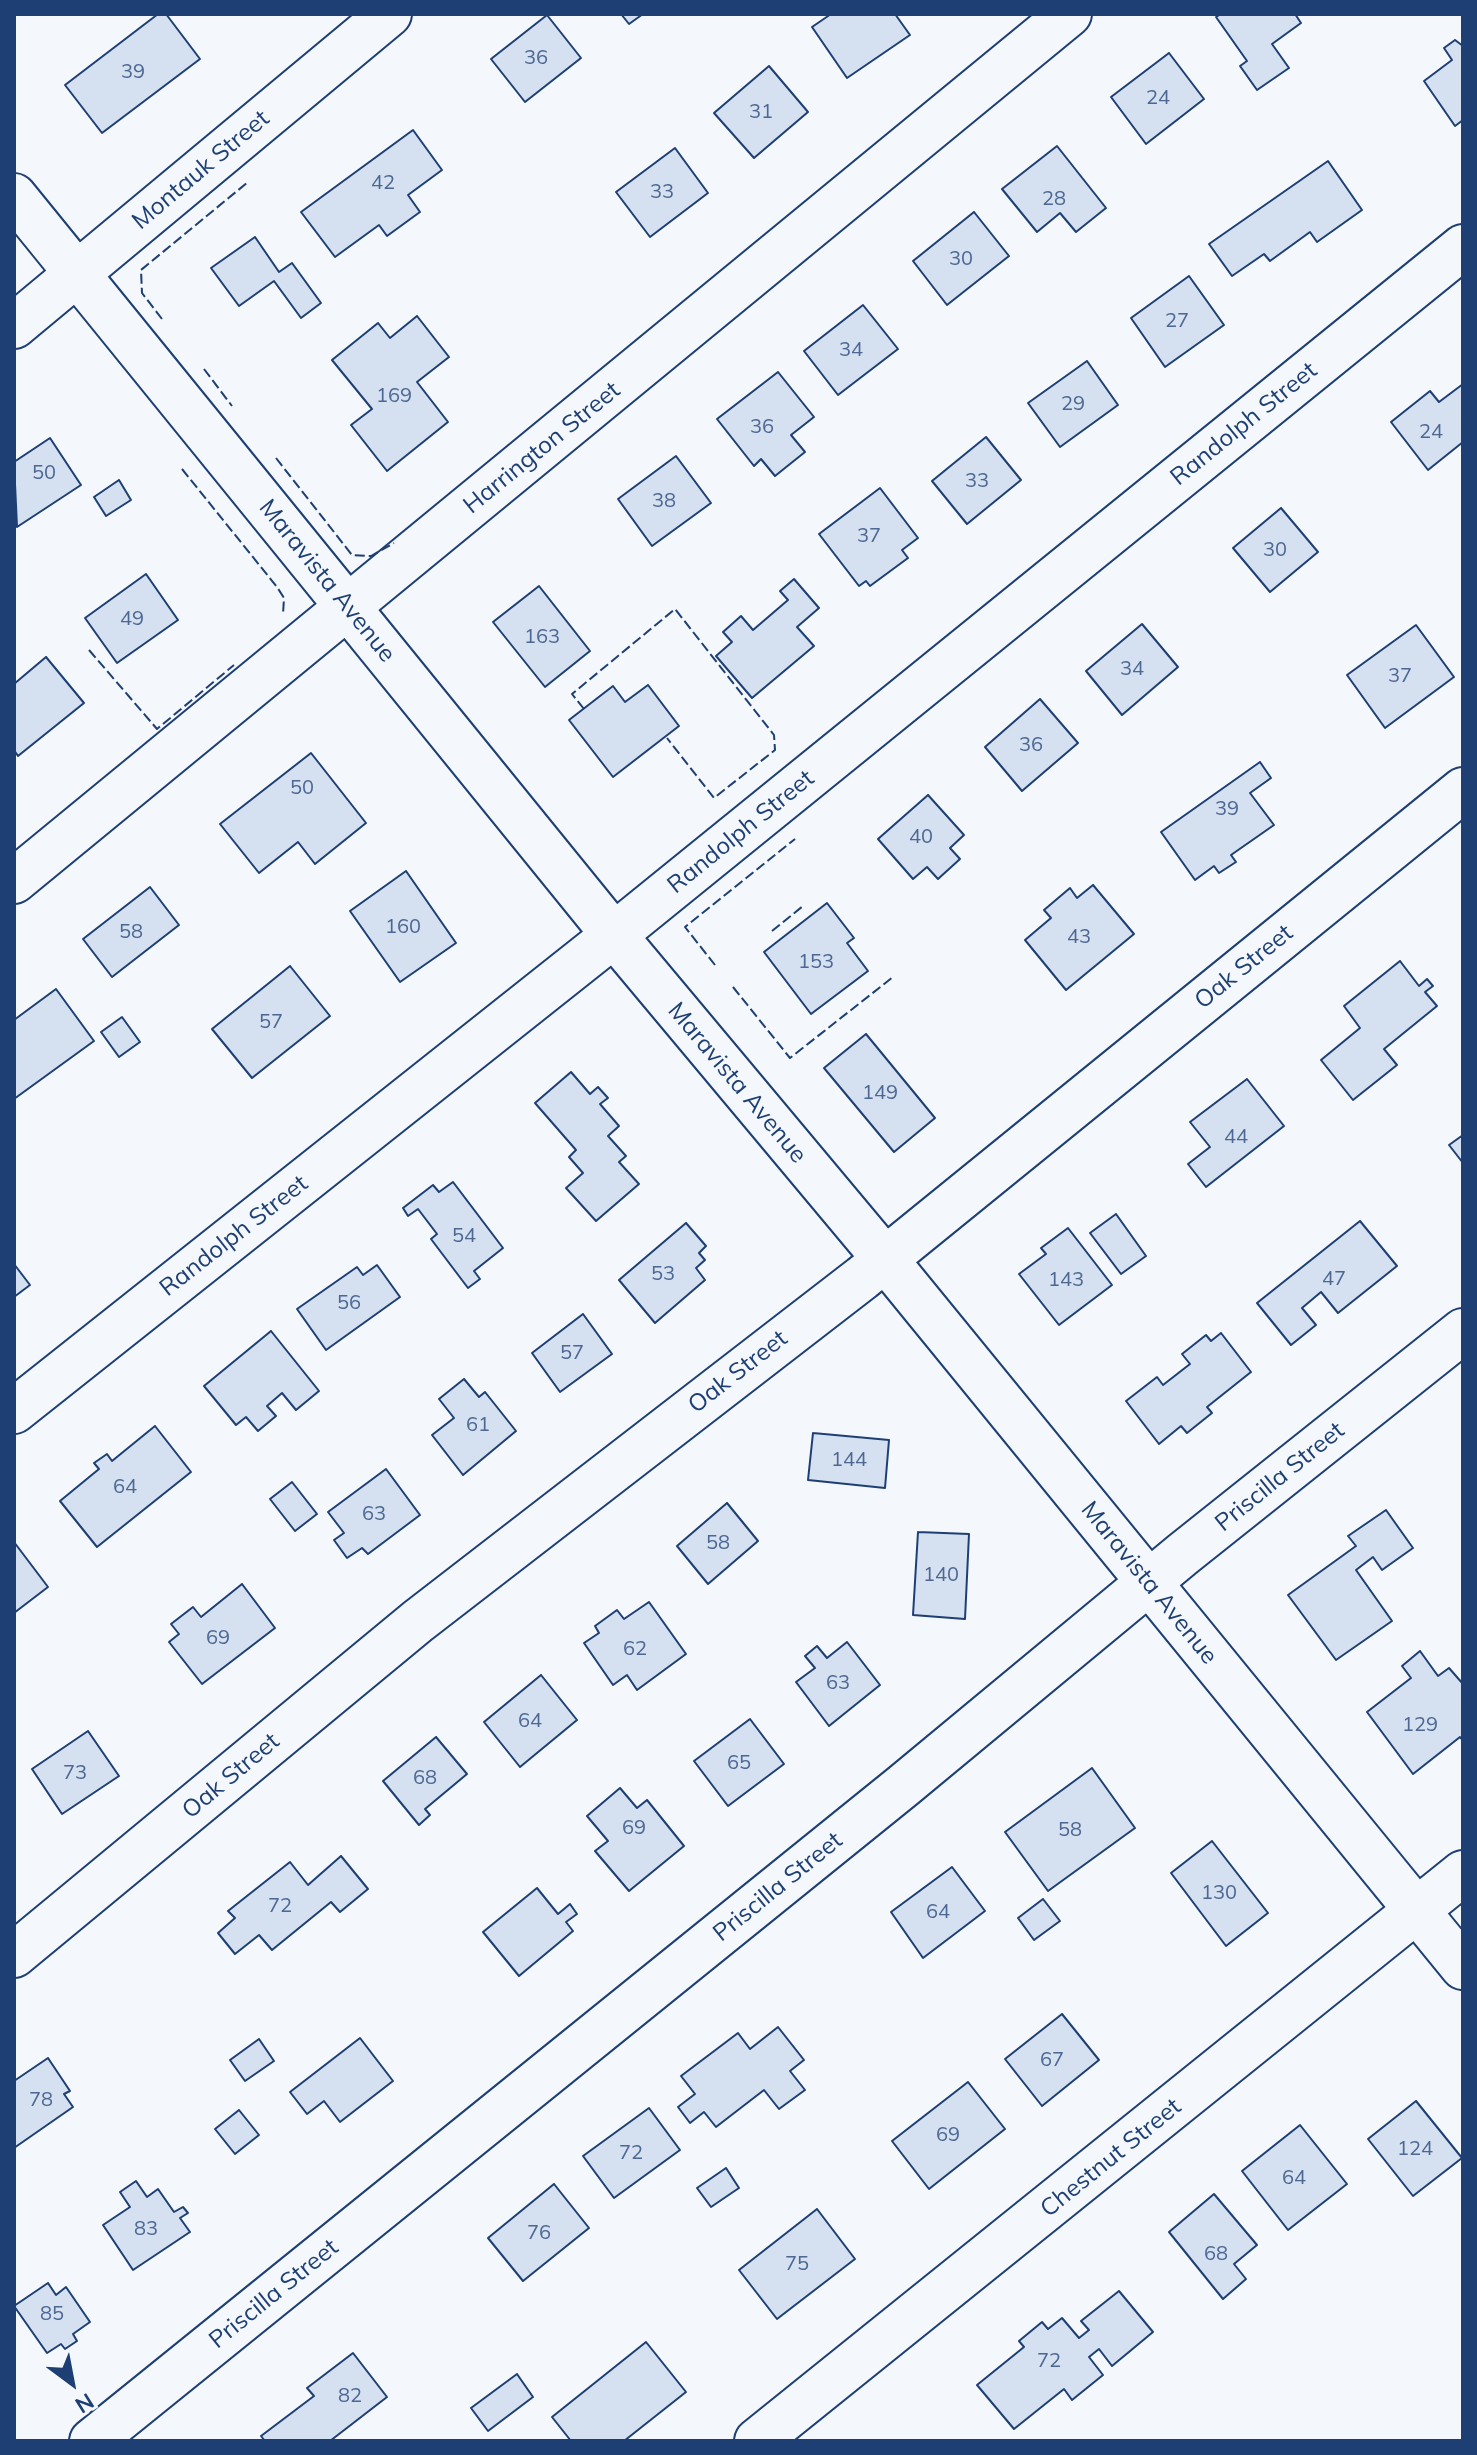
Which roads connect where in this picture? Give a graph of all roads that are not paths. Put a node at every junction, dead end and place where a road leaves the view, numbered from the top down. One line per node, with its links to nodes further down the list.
1 (389, 14): 5 (street, Montauk Street)
2 (1069, 14): 7 (street, Harrington Street)
3 (14, 196): 5 (street, Maravista Avenue)
4 (1463, 247): 10 (street, Randolph Street)
5 (77, 273): 6 (street, Montauk Street); 7 (street, Maravista Avenue)
6 (14, 326)
7 (349, 607): 9 (street, Harrington Street); 10 (street, Maravista Avenue)
8 (1463, 790): 11 (street, Oak Street)
9 (14, 881)
10 (614, 935): 11 (street, Maravista Avenue); 13 (street, Randolph Street)
11 (885, 1259): 14 (street, Maravista Avenue); 17 (street, Oak Street)
12 (1463, 1331): 14 (street, Priscilla Street)
13 (14, 1411)
14 (1149, 1582): 16 (street, Maravista Avenue); 19 (street, Priscilla Street)
15 (1463, 1873): 16 (street, Chestnut Street)
16 (1417, 1910): 18 (street, Maravista Avenue); 20 (street, Chestnut Street)
17 (14, 1955)
18 (1463, 1967)
19 (92, 2441)
20 (757, 2441)

